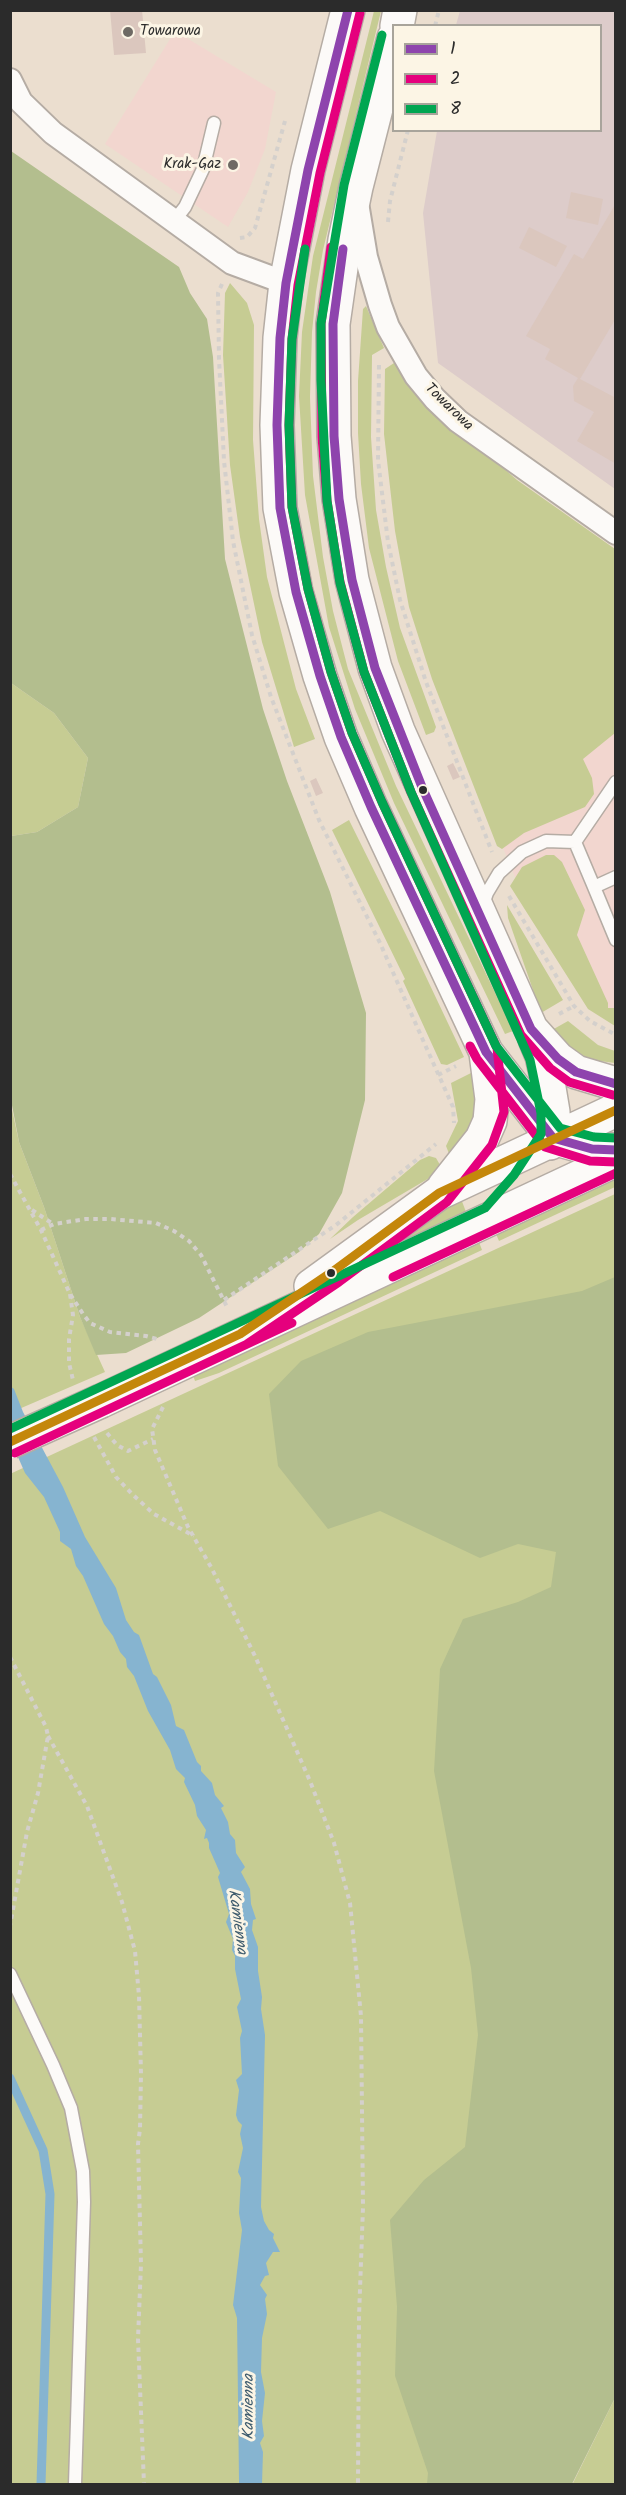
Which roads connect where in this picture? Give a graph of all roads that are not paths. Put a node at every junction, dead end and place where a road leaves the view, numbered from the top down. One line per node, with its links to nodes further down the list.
1 (348, 10): 7 (street)
2 (392, 42): 5 (street)
3 (10, 81): 6 (street)
4 (214, 123): 6 (lane)
5 (356, 187): 8 (street, Towarowa); 13 (street)
6 (174, 221): 7 (street)
7 (286, 283): 16 (street)
8 (615, 533)
9 (615, 782): 10 (lane)
10 (575, 842): 12 (lane); 13 (lane)
11 (615, 879): 12 (lane)
12 (594, 887): 14 (lane)
13 (480, 914): 15 (street)
14 (615, 940)
15 (531, 1029): 17 (street); 19 (street)
16 (473, 1058): 19 (street); 22 (street)
17 (615, 1084)
18 (615, 1110): 19 (street)
19 (553, 1138): 20 (street); 22 (street); 23 (street)
20 (615, 1150)
21 (615, 1160): 23 (street)
22 (439, 1192): 24 (street)
23 (492, 1218): 24 (street)
24 (240, 1334): 25 (street, bridge)
25 (10, 1442)
26 (10, 1974): 27 (lane)
27 (75, 2484)

